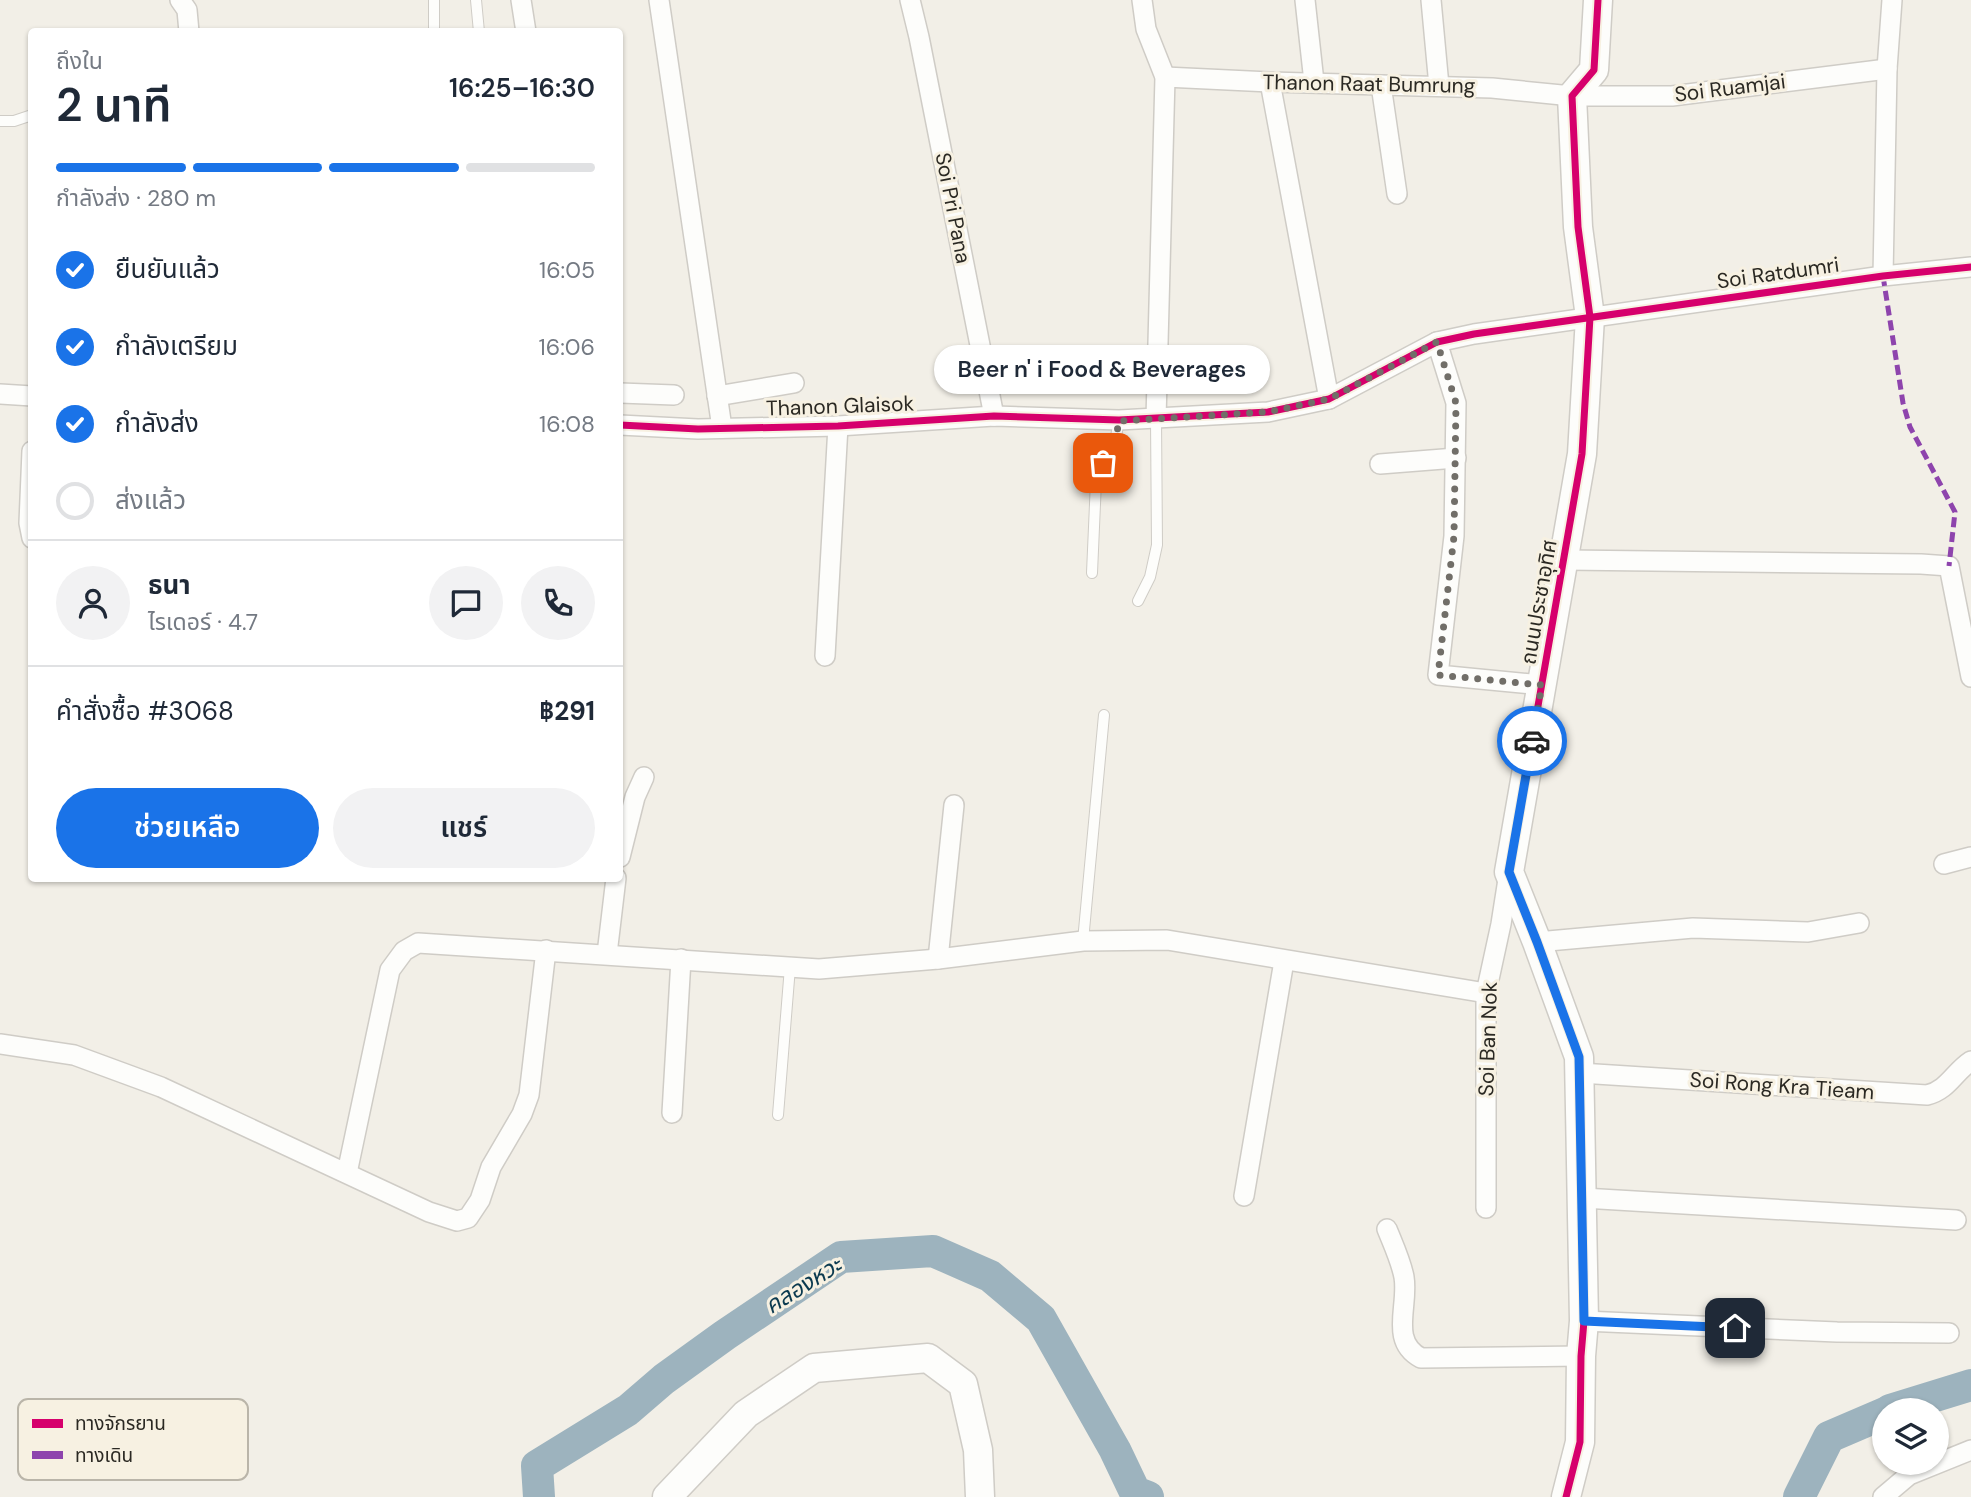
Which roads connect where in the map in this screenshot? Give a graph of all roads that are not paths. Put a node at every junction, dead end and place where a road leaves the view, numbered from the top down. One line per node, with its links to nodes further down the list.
1 (180, 0): 12 (street)
2 (434, 0): 13 (lane)
3 (475, 0): 14 (lane)
4 (521, 0): 15 (street)
5 (659, 0): 35 (street)
6 (910, 0): 37 (street, Soi Pri Pana)
7 (1142, 0): 17 (street)
8 (1306, 0): 19 (street)
9 (1432, 0): 21 (street)
10 (1598, 0): 22 (street)
11 (1892, 0): 16 (street)
12 (189, 28)
13 (435, 28)
14 (478, 28)
15 (525, 28)
16 (1887, 69): 22 (street, Soi Ruamjai); 27 (street)
17 (1165, 77): 18 (street, Thanon Raat Bumrung); 38 (street)
18 (1270, 82): 19 (street, Thanon Raat Bumrung); 36 (street)
19 (1314, 82): 20 (street, Thanon Raat Bumrung)
20 (1381, 85): 21 (street, Thanon Raat Bumrung); 25 (street)
21 (1439, 86): 22 (street, Thanon Raat Bumrung)
22 (1572, 96): 28 (street, ถนนประชาอุทิศ)
23 (28, 116): 24 (lane)
24 (0, 121)
25 (1397, 194)
26 (1971, 267): 27 (street, Soi Ratdumri)
27 (1883, 276): 28 (street, Soi Ratdumri)
28 (1590, 317): 29 (street, Thanon Glaisok); 45 (street, ถนนประชาอุทิศ)
29 (1437, 342): 36 (street, Thanon Glaisok); 43 (street)
30 (794, 383): 35 (street)
31 (623, 393): 33 (street)
32 (0, 394): 34 (street)
33 (674, 395)
34 (28, 396)
35 (717, 396): 42 (street)
36 (1329, 399): 38 (street, Thanon Glaisok)
37 (994, 416): 39 (street, Thanon Glaisok); 41 (street, Thanon Glaisok)
38 (1156, 419): 39 (street, Thanon Glaisok); 47 (lane)
39 (1119, 421): 46 (lane)
40 (623, 425): 42 (street, Thanon Glaisok)
41 (838, 426): 42 (street, Thanon Glaisok); 48 (street)
42 (722, 428)
43 (1456, 458): 44 (street); 50 (street)
44 (1380, 464)
45 (1565, 559): 49 (street); 50 (street, ถนนประชาอุทิศ)
46 (1093, 573)
47 (1138, 601)
48 (825, 656)
49 (1971, 677)
50 (1542, 685): 57 (street, ถนนประชาอุทิศ)
51 (1104, 715): 60 (lane)
52 (644, 777): 54 (street)
53 (954, 805): 65 (street)
54 (623, 845)
55 (1971, 858): 56 (street)
56 (1944, 864)
57 (1509, 872): 61 (street); 68 (street, Soi Ban Nok)
58 (616, 882): 63 (street)
59 (1859, 923): 61 (street)
60 (1083, 941): 65 (street); 66 (street)
61 (1537, 942): 71 (street)
62 (546, 950): 63 (street); 74 (street); 74 (street)
63 (607, 954): 64 (street)
64 (681, 959): 67 (street); 72 (street)
65 (938, 959): 67 (street)
66 (1284, 961): 68 (street); 75 (street)
67 (790, 967): 73 (lane)
68 (1486, 993): 77 (street, Soi Ban Nok)
69 (0, 1044): 74 (street)
70 (1971, 1061): 71 (street, Soi Rong Kra Tieam)
71 (1580, 1073): 76 (street)
72 (672, 1113)
73 (778, 1115)
74 (347, 1173)
75 (1244, 1196)
76 (1583, 1198): 78 (street); 80 (street)
77 (1486, 1208)
78 (1956, 1220)
79 (1387, 1229): 82 (street)
80 (1584, 1321): 81 (street); 82 (street)
81 (1949, 1333)
82 (1581, 1356): 88 (street)
83 (1971, 1450): 84 (street)
84 (1949, 1459)
85 (1909, 1475): 89 (street); 90 (street)
86 (667, 1497): 87 (street)
87 (980, 1497)
88 (1566, 1497)
89 (1883, 1497)
90 (1909, 1497)

